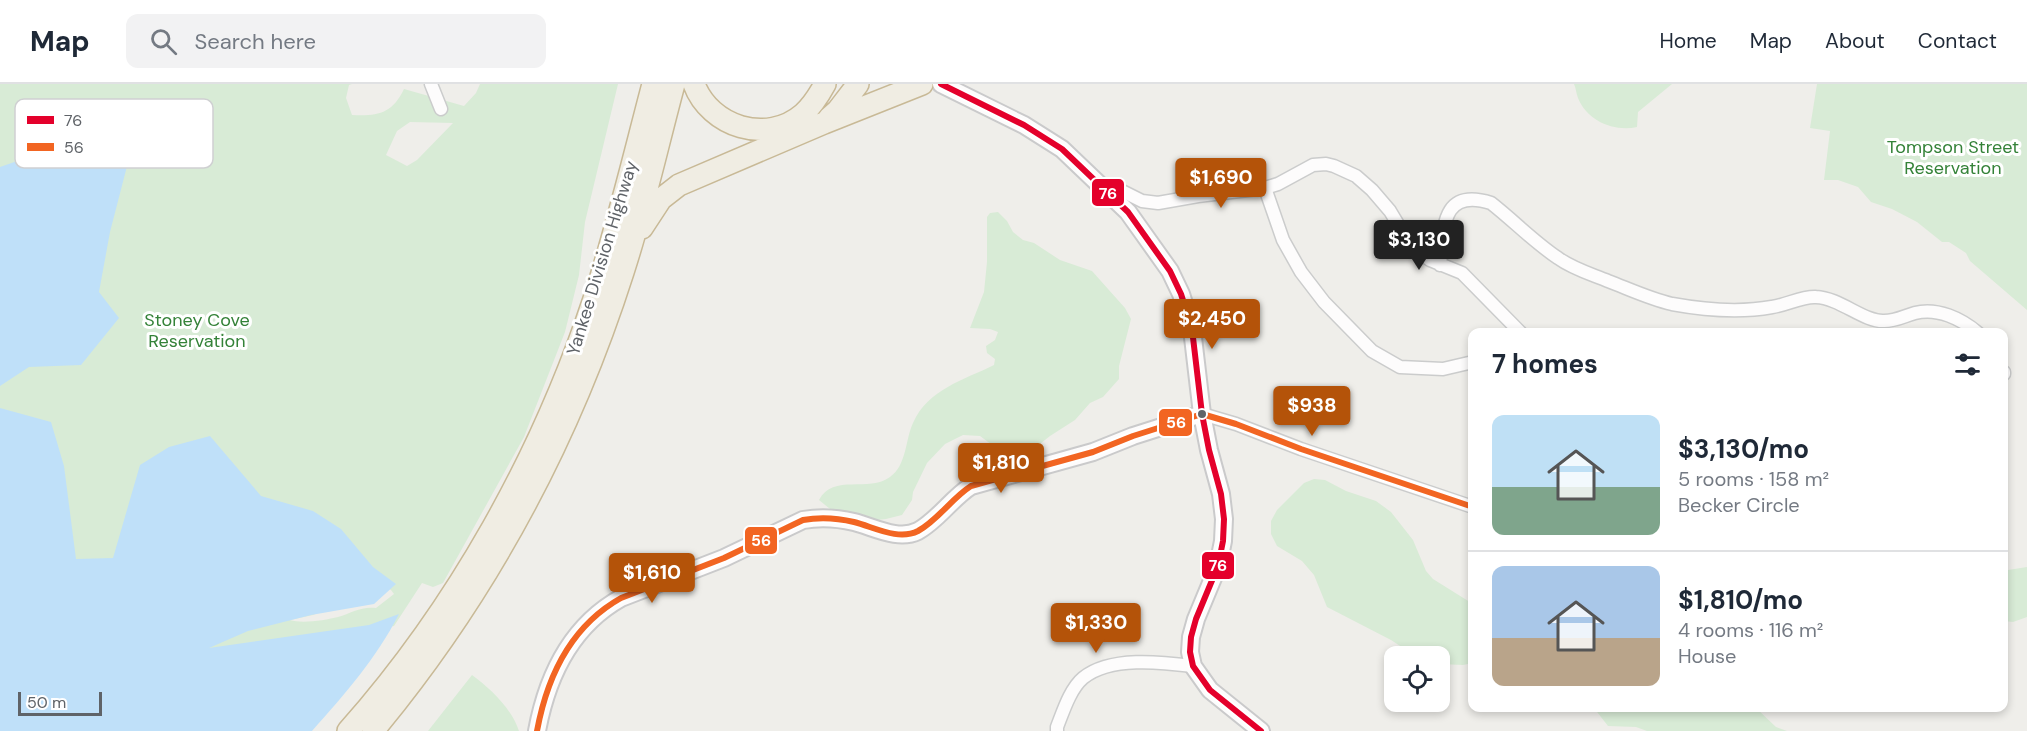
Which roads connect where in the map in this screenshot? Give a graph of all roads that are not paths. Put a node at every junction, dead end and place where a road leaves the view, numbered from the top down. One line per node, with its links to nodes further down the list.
1 (431, 84): 9 (street)
2 (653, 84): 21 (highway, Yankee Division Highway)
3 (674, 84): 16 (highway, Yankee Division Highway)
4 (694, 84): 5 (highway)
5 (825, 84)
6 (858, 84): 10 (highway)
7 (922, 84): 10 (highway)
8 (941, 84): 11 (street)
9 (441, 110)
10 (824, 123): 16 (highway)
11 (1103, 188): 12 (street); 18 (street)
12 (1265, 188): 13 (street); 17 (street)
13 (1440, 265): 14 (street); 15 (street)
14 (1510, 328)
15 (1970, 328)
16 (596, 349): 22 (highway, Yankee Division Highway)
17 (1468, 363)
18 (1202, 414): 19 (street); 20 (street); 23 (street)
19 (1468, 505)
20 (1193, 666): 24 (street); 25 (street)
21 (348, 731)
22 (373, 731)
23 (537, 731)
24 (1057, 731)
25 (1261, 731)

